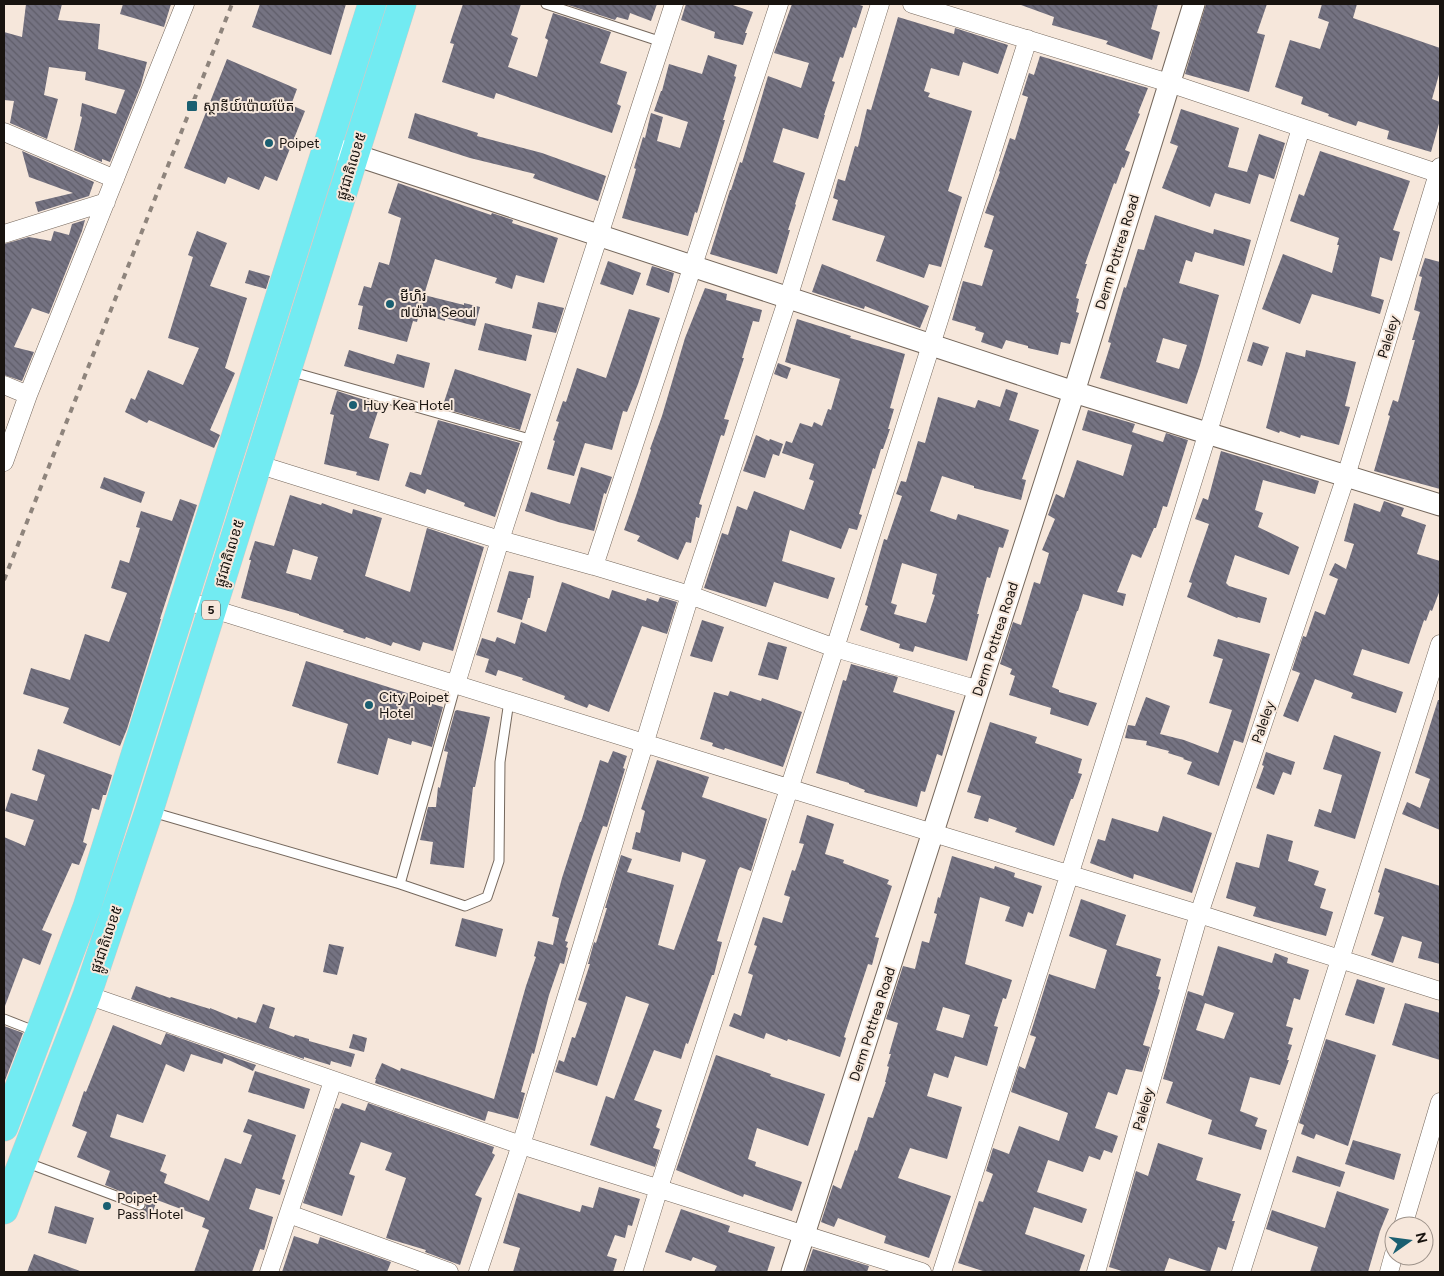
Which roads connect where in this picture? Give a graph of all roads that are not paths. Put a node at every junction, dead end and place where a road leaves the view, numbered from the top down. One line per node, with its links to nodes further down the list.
1 (184, 4): 18 (street)
2 (372, 4): 15 (highway, ផ្លូវជាតិលេខ៥ / 5)
3 (402, 4): 16 (highway, ផ្លូវជាតិលេខ៥ / 5)
4 (546, 4): 11 (lane)
5 (674, 4): 11 (street)
6 (779, 4): 22 (street)
7 (880, 4): 23 (street)
8 (912, 4): 10 (street)
9 (1194, 4): 12 (street, Derm Pottrea Road)
10 (1028, 40): 12 (street); 24 (street)
11 (662, 42): 21 (street)
12 (1170, 83): 13 (street); 27 (street, Derm Pottrea Road)
13 (1301, 128): 17 (street); 29 (street)
14 (4, 132): 18 (street)
15 (328, 146): 16 (street); 38 (highway, ផ្លូវជាតិលេខ៥ / 5)
16 (354, 155): 21 (street); 25 (highway, ផ្លូវជាតិលេខ៥ / 5)
17 (1439, 172): 33 (street, Paleley)
18 (115, 179): 19 (street)
19 (106, 202): 20 (street); 28 (street)
20 (4, 234)
21 (599, 236): 22 (street); 30 (street)
22 (692, 266): 23 (street); 36 (street)
23 (788, 298): 24 (street); 37 (street)
24 (930, 345): 27 (street); 41 (street)
25 (287, 370): 30 (lane); 32 (highway, ផ្លូវជាតិលេខ៥ / 5)
26 (4, 385): 28 (street)
27 (1074, 392): 29 (street); 43 (street, Derm Pottrea Road)
28 (28, 395): 31 (street)
29 (1208, 435): 33 (street); 49 (street)
30 (533, 440): 35 (street)
31 (4, 462)
32 (257, 464): 35 (street); 39 (highway, ផ្លូវជាតិលេខ៥ / 5)
33 (1346, 476): 34 (street); 51 (street, Paleley)
34 (1440, 505)
35 (500, 540): 36 (street); 42 (street)
36 (594, 566): 37 (street)
37 (690, 595): 41 (street); 45 (street)
38 (184, 600): 39 (street); 56 (highway, ផ្លូវជាតិលេខ៥ / 5)
39 (211, 609): 42 (street); 47 (highway, ផ្លូវជាតិលេខ៥ / 5)
40 (1440, 644): 52 (street)
41 (835, 648): 43 (street); 46 (street)
42 (456, 684): 44 (street); 50 (lane)
43 (979, 690): 48 (street, Derm Pottrea Road)
44 (509, 701): 45 (street); 50 (lane)
45 (644, 743): 46 (street); 60 (street)
46 (790, 788): 48 (street); 62 (street)
47 (149, 811): 50 (lane); 54 (highway, ផ្លូវជាតិលេខ៥ / 5)
48 (933, 833): 49 (street); 67 (street, Derm Pottrea Road)
49 (1070, 875): 51 (street); 74 (street)
50 (400, 884)
51 (1199, 914): 52 (street); 75 (street, Paleley)
52 (1340, 960): 53 (street); 76 (street)
53 (1440, 991)
54 (86, 995): 57 (street); 61 (highway, ផ្លូវជាតិលេខ៥ / 5)
55 (4, 1019): 56 (lane)
56 (40, 1034): 59 (highway, ផ្លូវជាតិលេខ៥ / 5)
57 (333, 1081): 60 (street); 65 (street)
58 (1440, 1102): 66 (street)
59 (4, 1127)
60 (521, 1145): 62 (street); 70 (street)
61 (24, 1162): 63 (lane); 64 (highway, ផ្លូវជាតិលេខ៥ / 5)
62 (659, 1189): 67 (street); 71 (street)
63 (140, 1206)
64 (4, 1210)
65 (288, 1214): 68 (street); 69 (street)
66 (1406, 1216)
67 (804, 1235): 72 (street, Derm Pottrea Road); 73 (street)
68 (269, 1272)
69 (449, 1272)
70 (478, 1272)
71 (633, 1272)
72 (792, 1272)
73 (922, 1272)
74 (942, 1272)
75 (1096, 1272)
76 (1241, 1272)

